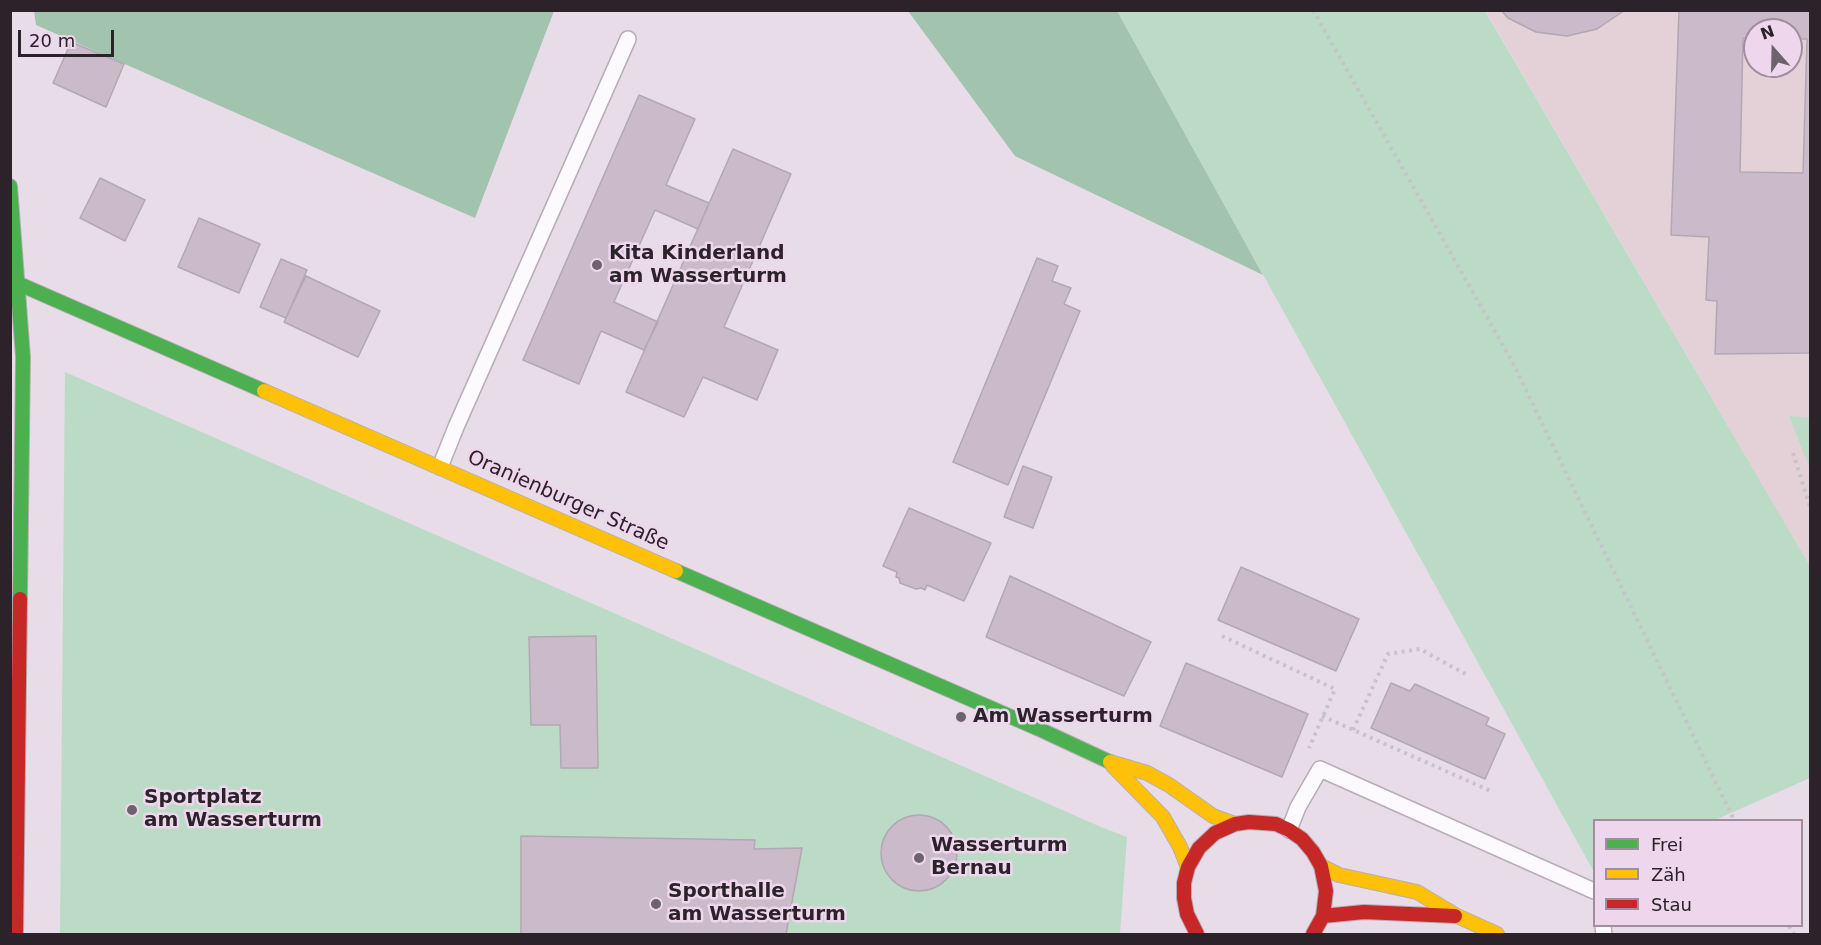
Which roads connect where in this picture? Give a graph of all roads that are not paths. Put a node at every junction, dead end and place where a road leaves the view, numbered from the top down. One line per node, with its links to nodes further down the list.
1 (628, 39): 4 (lane)
2 (10, 186): 3 (main road)
3 (14, 282): 4 (main road, Oranienburger Straße); 15 (main road)
4 (440, 467): 5 (main road, Oranienburger Straße)
5 (1108, 761): 6 (main road, Oranienburger Straße); 9 (main road, Oranienburger Straße)
6 (1235, 824): 7 (main road); 9 (main road)
7 (1289, 830): 8 (main road); 10 (lane)
8 (1321, 866): 12 (main road); 13 (main road)
9 (1188, 867): 11 (main road)
10 (1593, 891)
11 (1187, 914): 14 (main road); 16 (main road)
12 (1323, 916): 13 (main road); 17 (main road)
13 (1457, 916): 18 (main road)
14 (1180, 928)
15 (16, 934)
16 (1197, 934)
17 (1313, 934)
18 (1497, 934)

